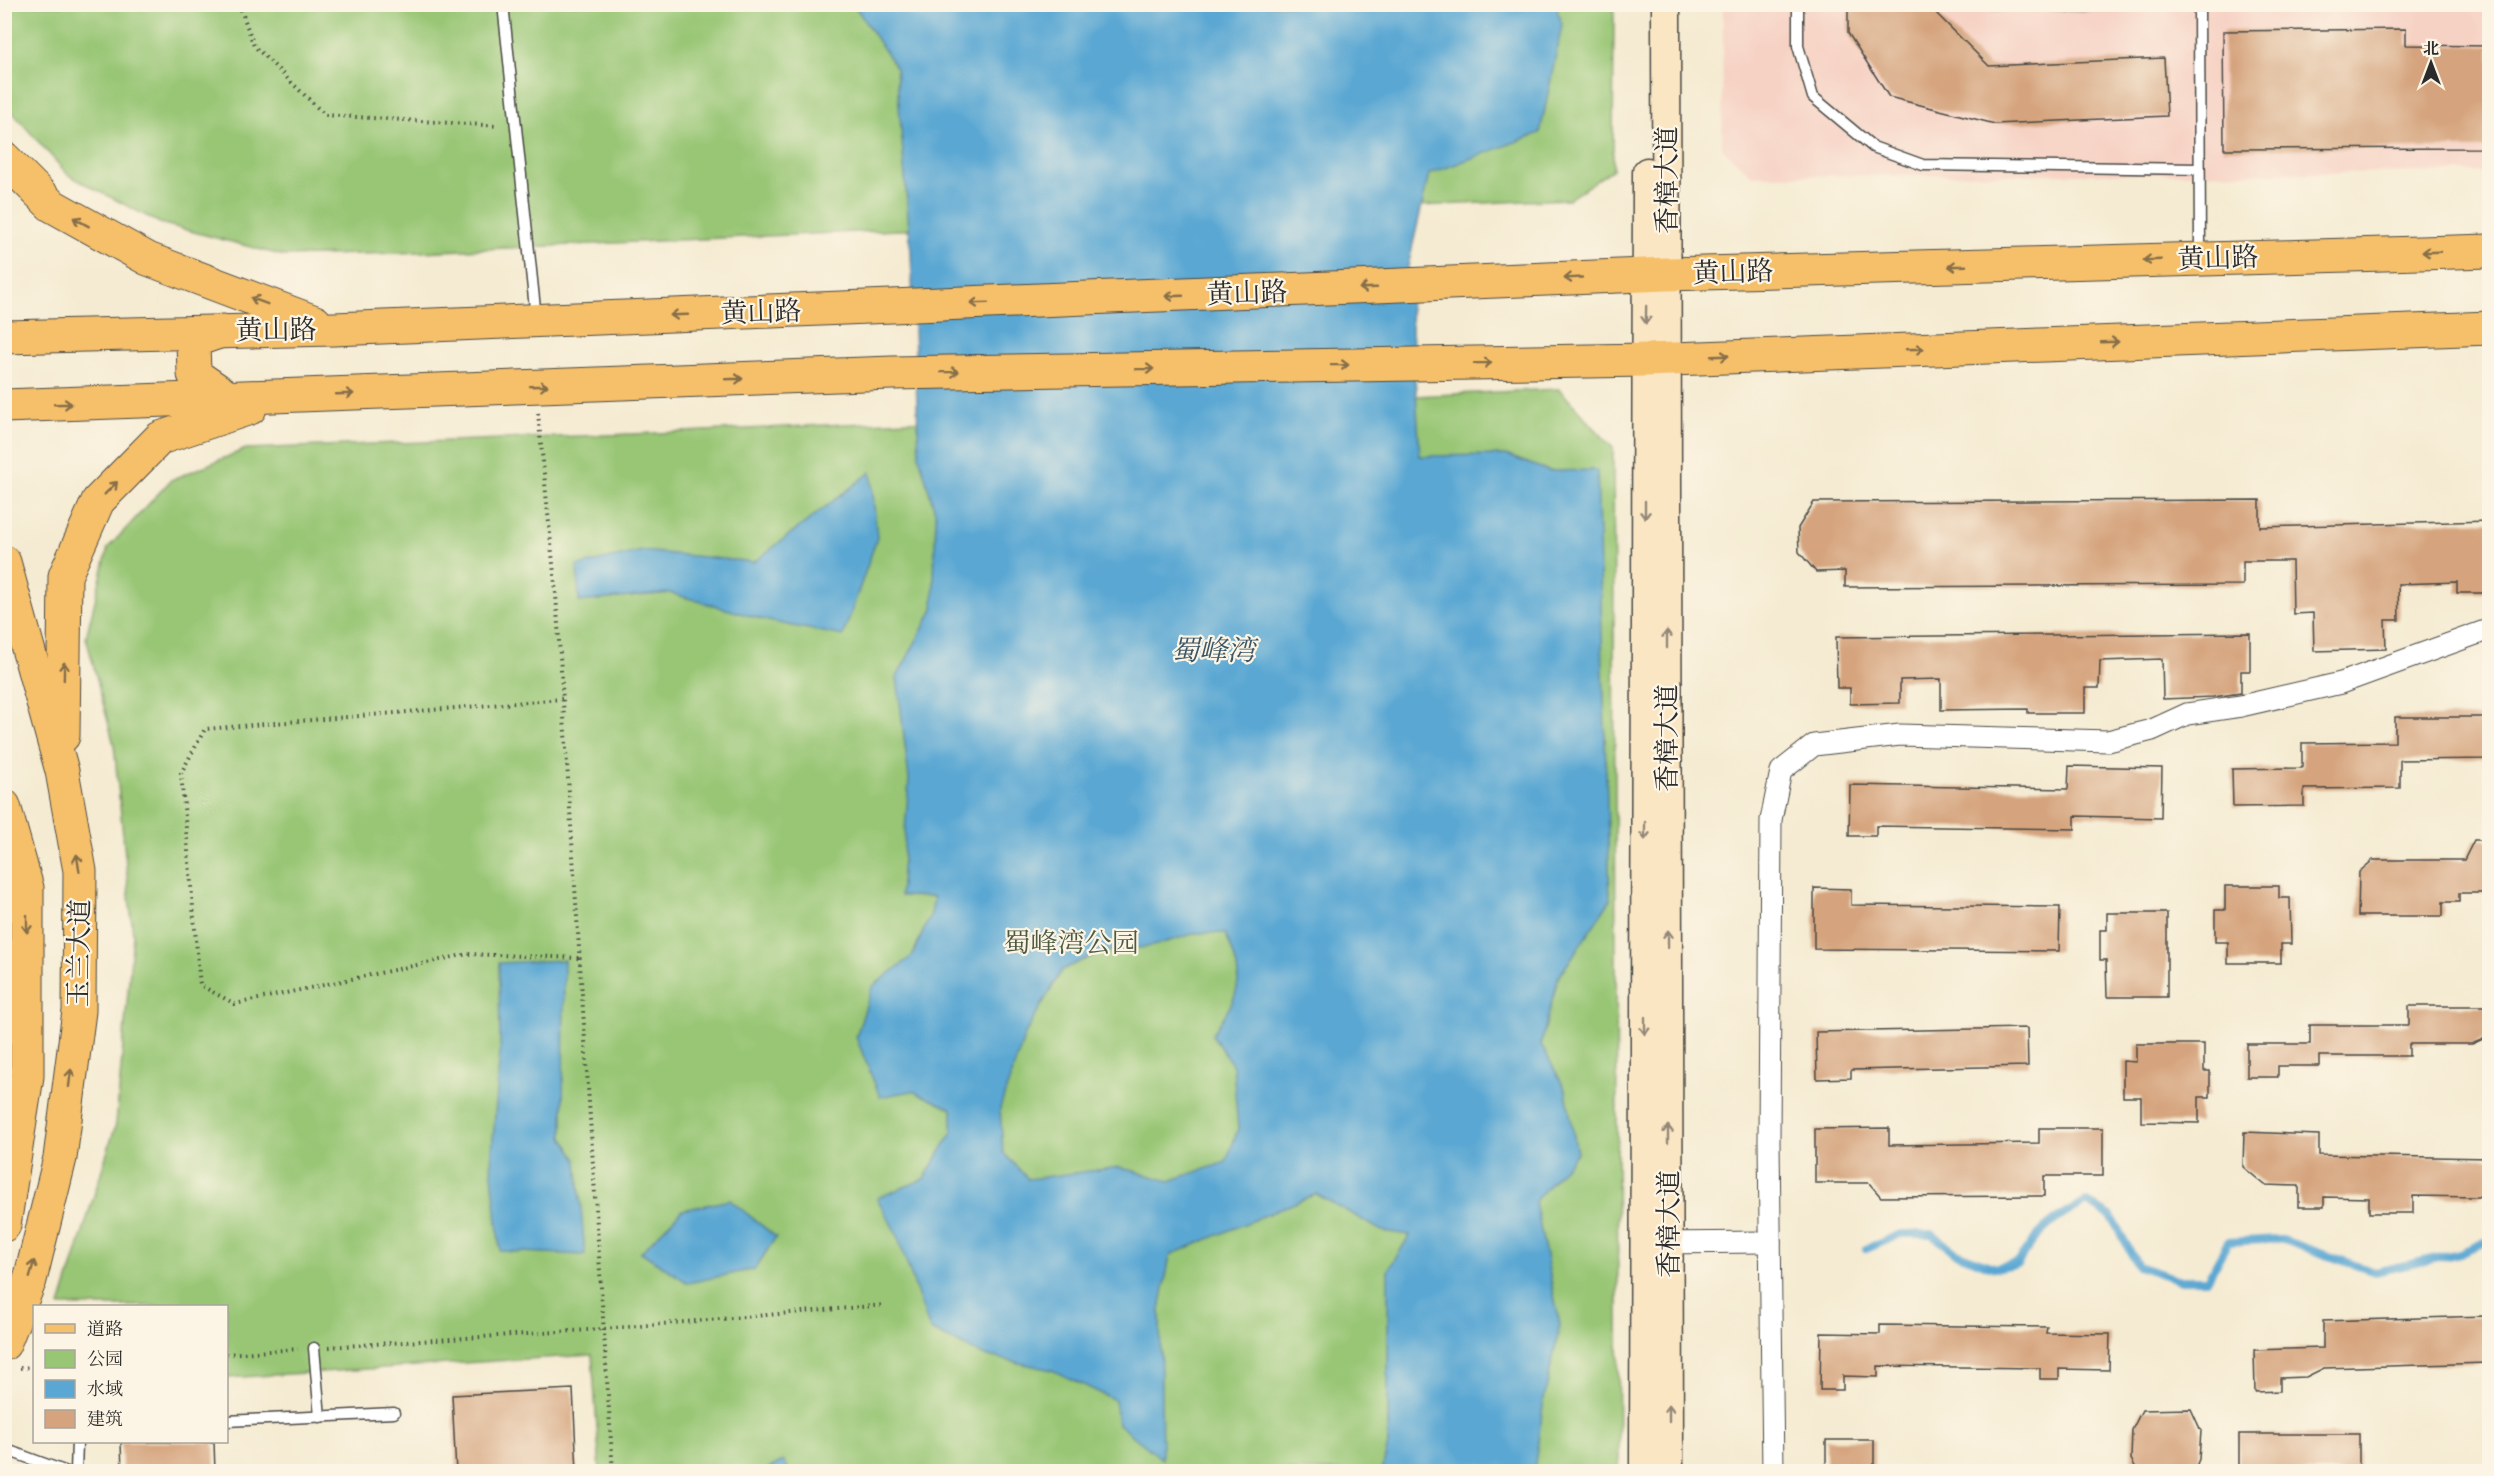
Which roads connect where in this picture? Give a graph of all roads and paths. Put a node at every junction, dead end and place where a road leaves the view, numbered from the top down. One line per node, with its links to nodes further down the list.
1 (239, 4): 7 (path)
2 (503, 4): 7 (lane)
3 (1648, 4): 12 (street, 香樟大道)
4 (1666, 4): 12 (street, 香樟大道)
5 (1798, 4): 9 (lane)
6 (2199, 4): 9 (lane)
7 (516, 127): 13 (lane)
8 (4, 158): 15 (main road, one-way to 8)
9 (2199, 169): 11 (lane)
10 (2490, 251): 11 (main road, 黄山路, one-way to 11)
11 (2200, 258): 12 (main road, 黄山路, one-way to 12)
12 (1657, 274): 13 (main road, 黄山路, one-way to 13); 18 (street, 香樟大道)
13 (536, 321): 15 (main road, 黄山路)
14 (2490, 328): 18 (main road, one-way to 14)
15 (333, 329): 16 (main road, 黄山路)
16 (227, 330): 17 (main road, 黄山路); 21 (main road)
17 (4, 337)
18 (1656, 359): 19 (main road, one-way to 18); 30 (street, 香樟大道)
19 (536, 386): 20 (main road, one-way to 19); 25 (path)
20 (286, 396): 21 (main road); 26 (main road, one-way to 20)
21 (229, 398): 22 (main road, one-way to 21)
22 (4, 406)
23 (4, 562): 26 (main road, 玉兰大道)
24 (2490, 629): 31 (street)
25 (562, 699): 28 (path); 28 (path)
26 (62, 771): 34 (main road, 玉兰大道, one-way to 26)
27 (4, 806): 29 (main road, 玉兰大道, one-way to 29)
28 (580, 958): 33 (path)
29 (4, 1225)
30 (1657, 1242): 31 (street); 45 (street, 香樟大道); 46 (street, 香樟大道, one-way to 30)
31 (1770, 1242): 47 (street)
32 (884, 1305): 33 (path)
33 (603, 1329): 35 (path); 44 (path)
34 (4, 1344)
35 (314, 1348): 36 (path); 38 (lane)
36 (228, 1354)
37 (394, 1413): 38 (lane)
38 (320, 1417): 39 (lane)
39 (228, 1421)
40 (77, 1443): 43 (lane)
41 (4, 1449): 42 (lane)
42 (68, 1472)
43 (76, 1472)
44 (613, 1472)
45 (1644, 1472)
46 (1670, 1472)
47 (1773, 1472)

